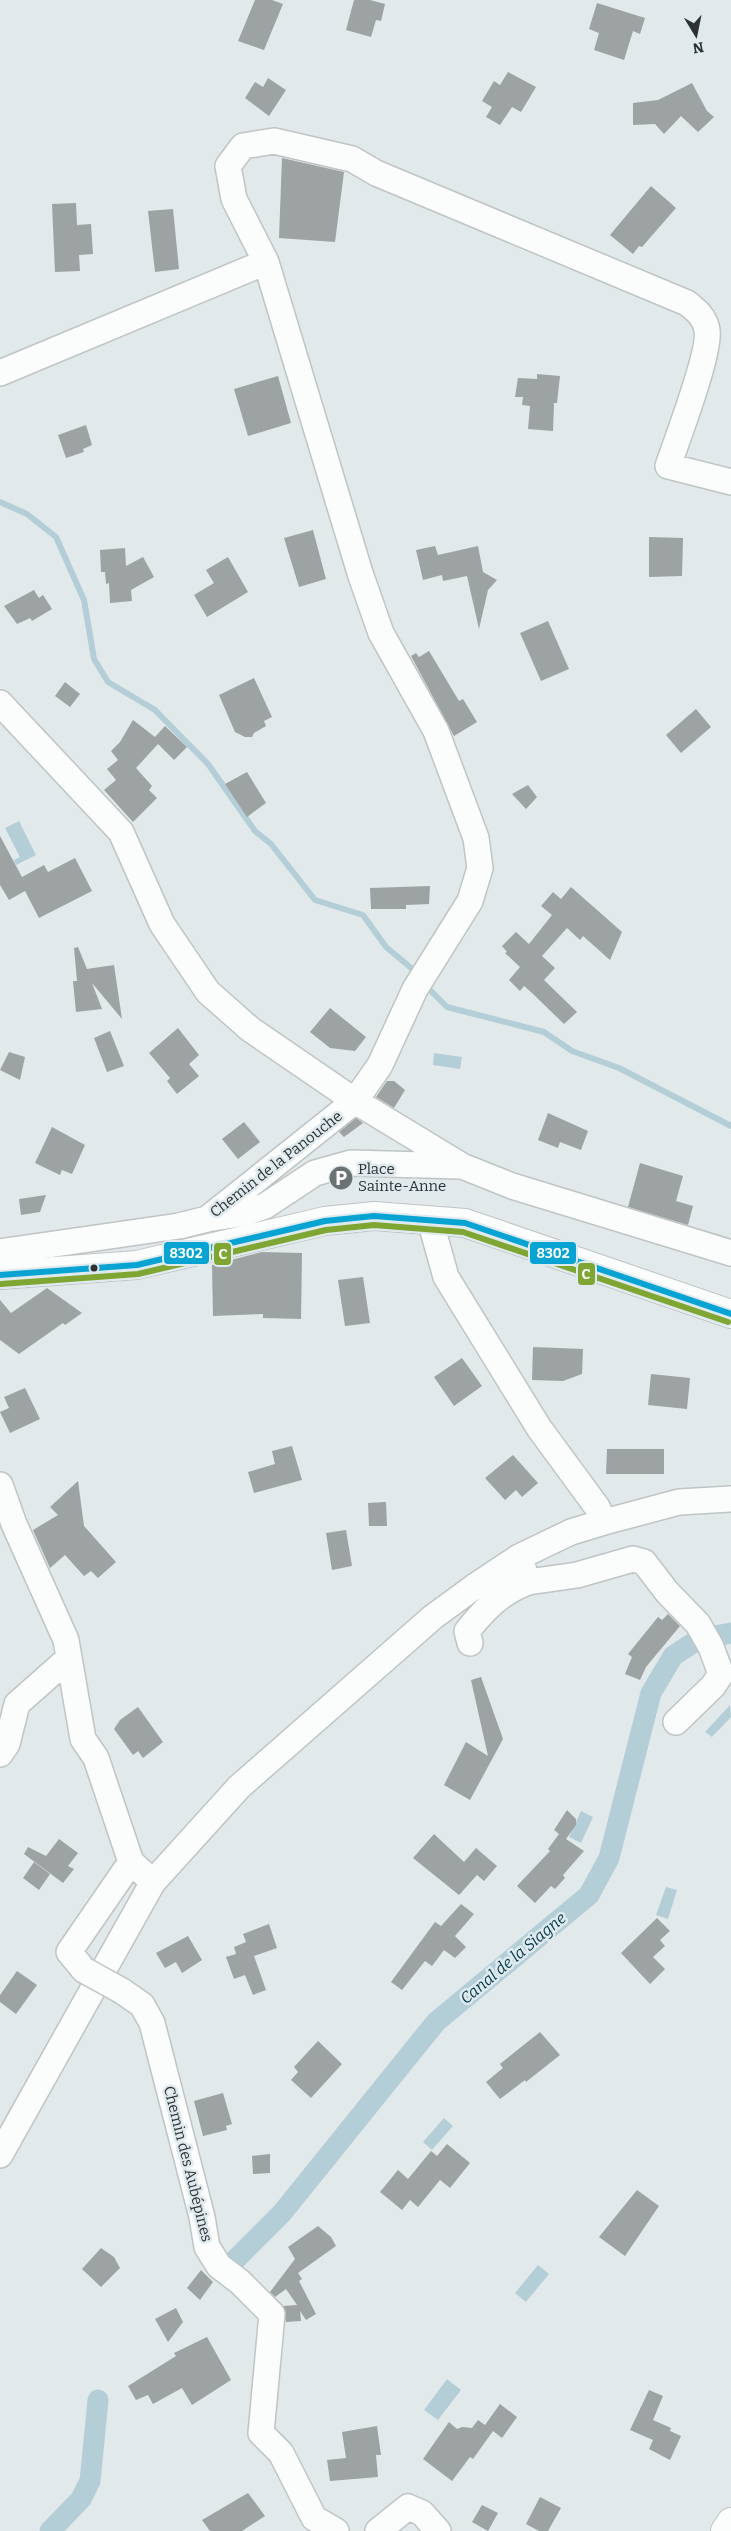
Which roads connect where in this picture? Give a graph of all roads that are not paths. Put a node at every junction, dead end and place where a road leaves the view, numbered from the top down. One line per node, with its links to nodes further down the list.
1 (266, 262): 2 (street); 3 (street); 5 (street)
2 (0, 373)
3 (731, 482)
4 (0, 704): 5 (street)
5 (355, 1102): 6 (street, Chemin de la Panouche); 7 (street, Chemin de la Panouche)
6 (462, 1166): 7 (street); 9 (street, Chemin de la Panouche)
7 (207, 1220): 10 (street, Chemin de la Panouche)
8 (430, 1220): 10 (main road); 11 (main road); 14 (street)
9 (731, 1253)
10 (0, 1269)
11 (731, 1314)
12 (0, 1484): 18 (street)
13 (731, 1499): 14 (street)
14 (604, 1522): 15 (street)
15 (519, 1558): 16 (street); 22 (street)
16 (528, 1582): 17 (street); 19 (street)
17 (470, 1643)
18 (69, 1658): 20 (street); 21 (street)
19 (676, 1722)
20 (0, 1754)
21 (131, 1862): 22 (street); 25 (street, Chemin des Aubépines, bridge)
22 (153, 1882): 23 (street)
23 (0, 2155)
24 (731, 2522): 28 (main road)
25 (336, 2531)
26 (378, 2531): 27 (street)
27 (438, 2531)
28 (725, 2531)

